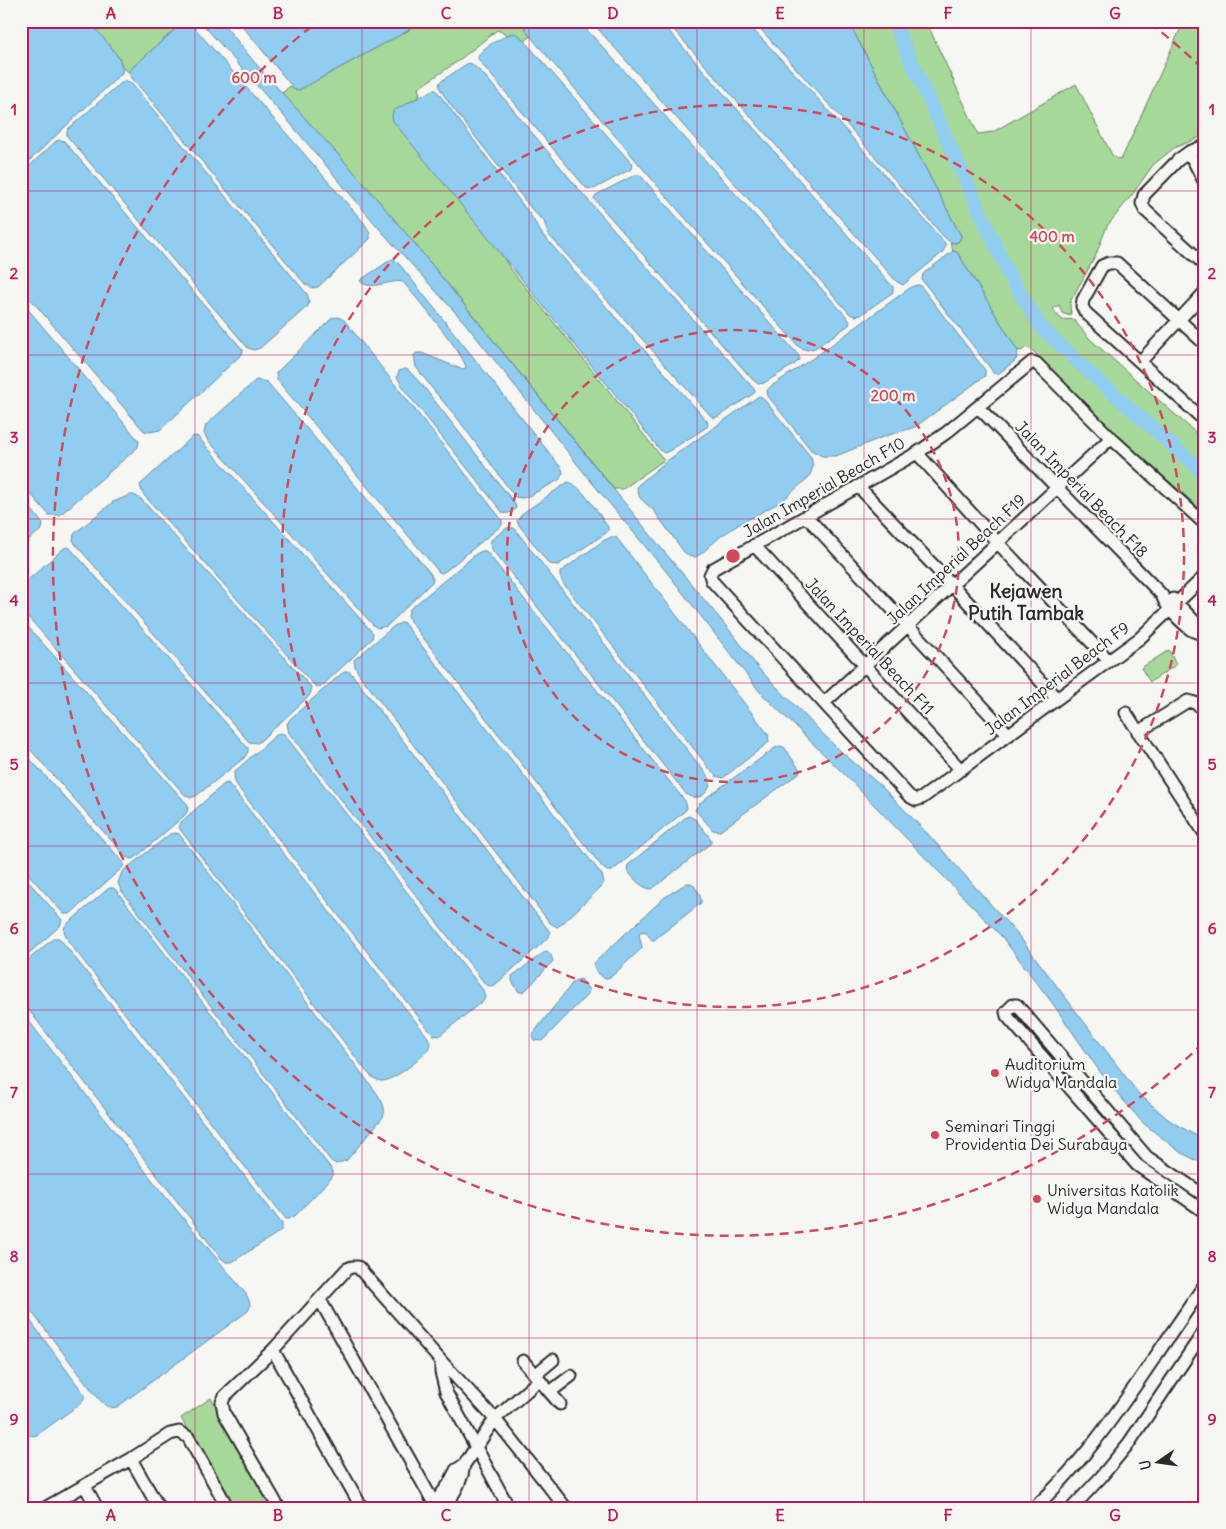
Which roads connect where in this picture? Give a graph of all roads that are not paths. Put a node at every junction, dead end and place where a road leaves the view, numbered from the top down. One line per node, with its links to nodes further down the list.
1 (1205, 146): 2 (street)
2 (1189, 152): 3 (street); 4 (street)
3 (1205, 183)
4 (1205, 265)
5 (1205, 292): 6 (street)
6 (1179, 320): 7 (street); 8 (street); 8 (street)
7 (1205, 344)
8 (1140, 362): 10 (street)
9 (978, 407): 11 (street, Jalan Imperial Beach F10); 12 (street, Jalan Imperial Beach F10); 14 (street, Jalan Imperial Beach F18)
10 (1205, 421)
11 (1111, 438): 14 (street, Jalan Imperial Beach F19); 16 (street)
12 (917, 453): 13 (street, Jalan Imperial Beach F10); 17 (street)
13 (858, 486): 15 (street, Jalan Imperial Beach F10); 20 (street)
14 (1058, 487): 17 (street, Jalan Imperial Beach F19); 21 (street, Jalan Imperial Beach F18)
15 (806, 516): 18 (street, Jalan Imperial Beach F10); 22 (street)
16 (1205, 524)
17 (998, 543): 20 (street, Jalan Imperial Beach F19); 24 (street)
18 (754, 545): 25 (street, Jalan Imperial Beach F11); 27 (street, Jalan Imperial Beach F10)
19 (1205, 576): 21 (street, Jalan Imperial Beach F9)
20 (952, 585): 22 (street, Jalan Imperial Beach F19); 26 (street)
21 (1173, 606): 23 (street, Jalan Imperial Beach F18); 24 (street, Jalan Imperial Beach F9)
22 (908, 626): 25 (street, Jalan Imperial Beach F19); 31 (street)
23 (1202, 634)
24 (1109, 661): 26 (street, Jalan Imperial Beach F9)
25 (865, 666): 27 (street, Jalan Imperial Beach F19); 32 (street, Jalan Imperial Beach F11)
26 (1056, 699): 31 (street, Jalan Imperial Beach F9)
27 (824, 703): 33 (street, Jalan Imperial Beach F10)
28 (1126, 713): 30 (street)
29 (1205, 713): 30 (street)
30 (1138, 732): 34 (street)
31 (1009, 735): 32 (street, Jalan Imperial Beach F9)
32 (961, 770): 33 (street, Jalan Imperial Beach F9)
33 (922, 798)
34 (1205, 834)
35 (1109, 1113): 36 (street); 36 (street); 37 (street)
36 (1100, 1122): 38 (street)
37 (1205, 1196)
38 (1205, 1212)
39 (1205, 1284): 63 (street)
40 (320, 1300): 42 (street); 44 (street); 54 (street)
41 (1205, 1330): 64 (street)
42 (273, 1350): 59 (street); 60 (street)
43 (553, 1360): 47 (street)
44 (441, 1361): 50 (street); 51 (street)
45 (523, 1361): 47 (street)
46 (571, 1376): 48 (street)
47 (537, 1378): 48 (street); 50 (street)
48 (550, 1392): 49 (street)
49 (560, 1404)
50 (495, 1419): 51 (street); 62 (street)
51 (475, 1448): 54 (street); 61 (street)
52 (131, 1459): 53 (street); 57 (street); 58 (street)
53 (85, 1486): 55 (street); 56 (street)
54 (437, 1507)
55 (45, 1508)
56 (97, 1508)
57 (159, 1508)
58 (228, 1508)
59 (279, 1508)
60 (362, 1508)
61 (509, 1508)
62 (566, 1508)
63 (1034, 1508)
64 (1072, 1508)

